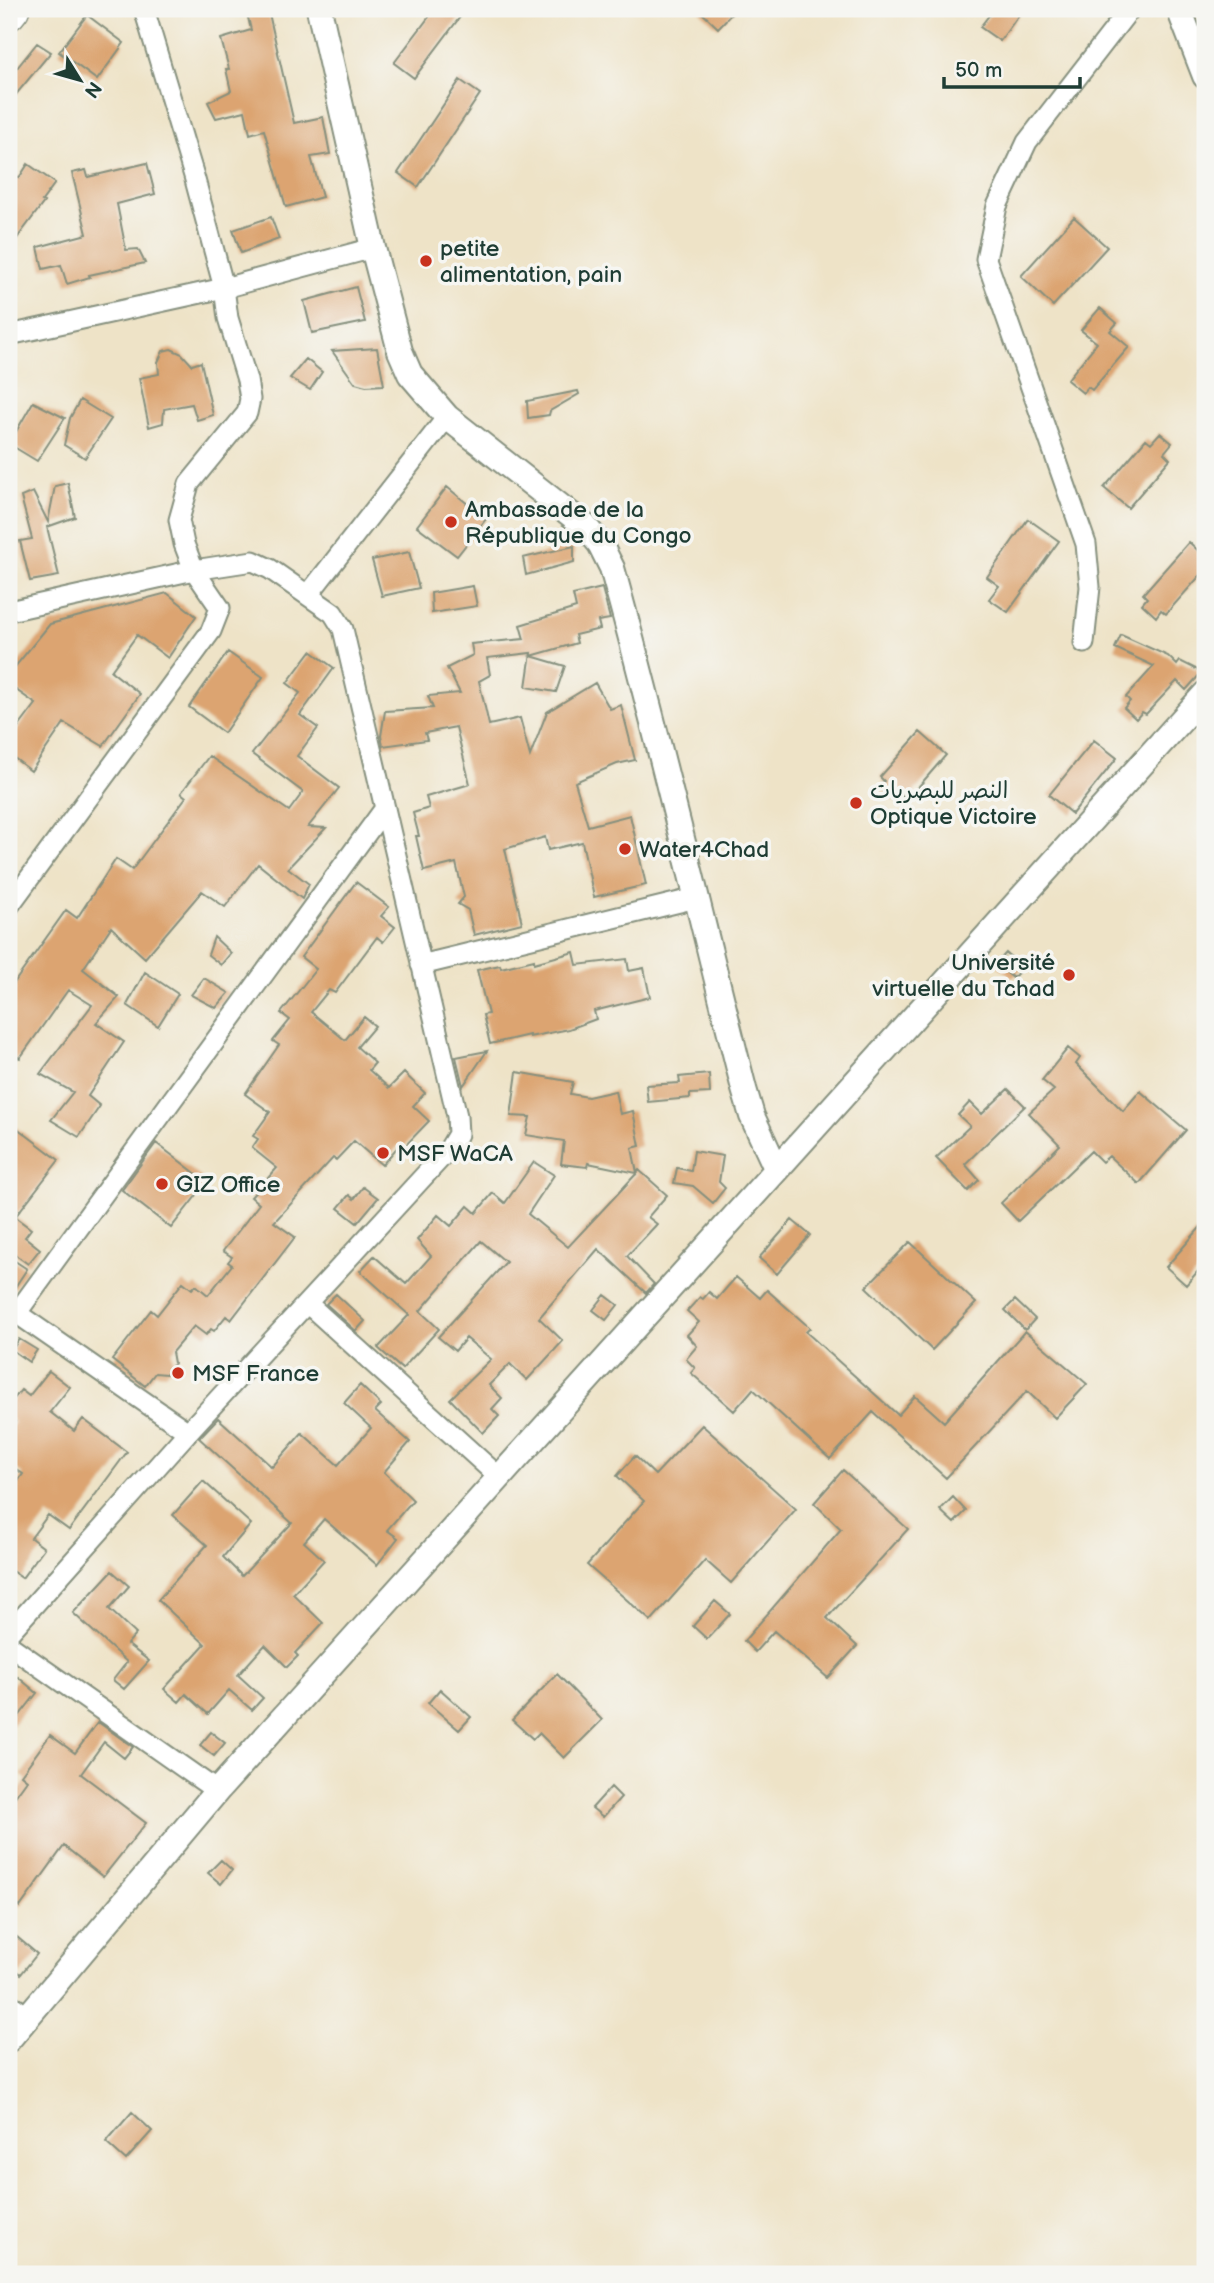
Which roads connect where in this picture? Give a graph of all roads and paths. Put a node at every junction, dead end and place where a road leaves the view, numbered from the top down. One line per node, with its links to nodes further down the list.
1 (13, 9): 6 (main road)
2 (144, 9): 9 (street)
3 (319, 9): 8 (street)
4 (1129, 9): 15 (street)
5 (1179, 9): 7 (street)
6 (9, 14)
7 (1205, 76)
8 (373, 248): 9 (street); 11 (street)
9 (225, 288): 10 (street); 12 (street)
10 (9, 335)
11 (447, 417): 13 (street); 18 (street)
12 (194, 570): 13 (street); 14 (street); 19 (street)
13 (308, 595): 17 (street)
14 (9, 611)
15 (1084, 643)
16 (1205, 694): 21 (street)
17 (385, 808): 20 (street); 23 (street)
18 (696, 898): 20 (street); 21 (street)
19 (9, 905)
20 (421, 965): 22 (street)
21 (776, 1168): 25 (street)
22 (307, 1303): 24 (street); 25 (street)
23 (13, 1311): 24 (street)
24 (188, 1432): 26 (street)
25 (500, 1478): 28 (street)
26 (12, 1622)
27 (9, 1645): 28 (street)
28 (217, 1791): 30 (street)
29 (9, 2003): 30 (street)
30 (29, 2018): 31 (street)
31 (9, 2039)

